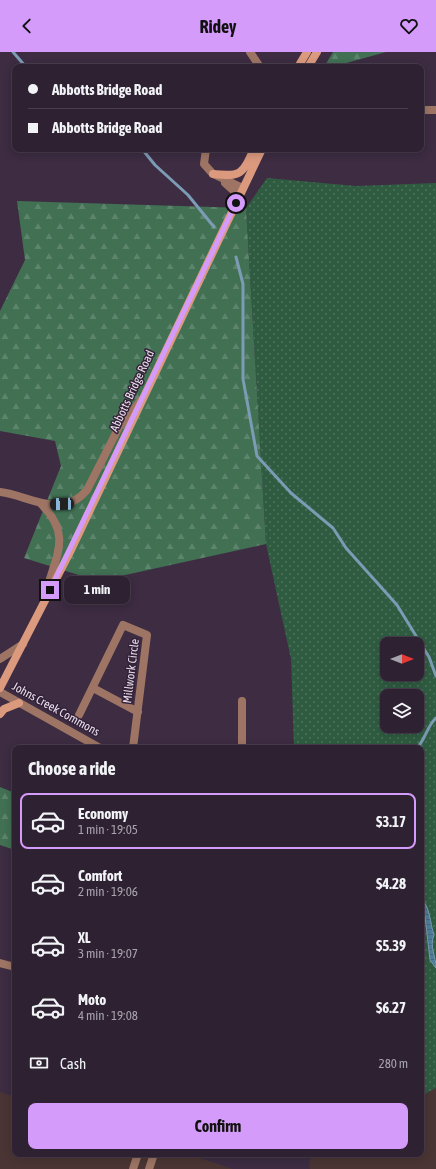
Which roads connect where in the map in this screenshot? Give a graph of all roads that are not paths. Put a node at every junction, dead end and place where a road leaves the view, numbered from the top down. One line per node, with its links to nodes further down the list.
1 (250, 52): 4 (street)
2 (307, 52): 5 (main road)
3 (318, 52): 6 (main road)
4 (258, 64)
5 (300, 64)
6 (310, 64)
7 (424, 110): 8 (street)
8 (436, 110)
9 (206, 152): 12 (street)
10 (252, 152): 12 (main road)
11 (261, 152): 13 (main road, Abbotts Bridge Road)
12 (213, 174): 13 (street); 14 (street)
13 (243, 188): 14 (main road, Abbotts Bridge Road)
14 (236, 203): 15 (main road, Abbotts Bridge Road)
15 (142, 398): 17 (street); 18 (main road, Abbotts Bridge Road)
16 (0, 492): 17 (street)
17 (41, 504): 18 (street)
18 (44, 602): 19 (main road, Abbotts Bridge Road)
19 (23, 644): 20 (street); 21 (main road, Abbotts Bridge Road)
20 (0, 659)
21 (0, 688)
22 (93, 688): 26 (street, Millwork Circle); 26 (street, Millwork Circle); 28 (street, Millwork Circle)
23 (0, 692): 25 (street, Johns Creek Commons)
24 (242, 701): 31 (street)
25 (19, 703): 27 (main road); 29 (street, Johns Creek Commons)
26 (138, 712): 30 (street, Millwork Circle)
27 (0, 714)
28 (79, 715)
29 (95, 745)
30 (133, 745)
31 (242, 745)
32 (0, 963): 33 (street)
33 (12, 966)
34 (137, 1157): 36 (street)
35 (153, 1157): 37 (street)
36 (133, 1169)
37 (149, 1169)

